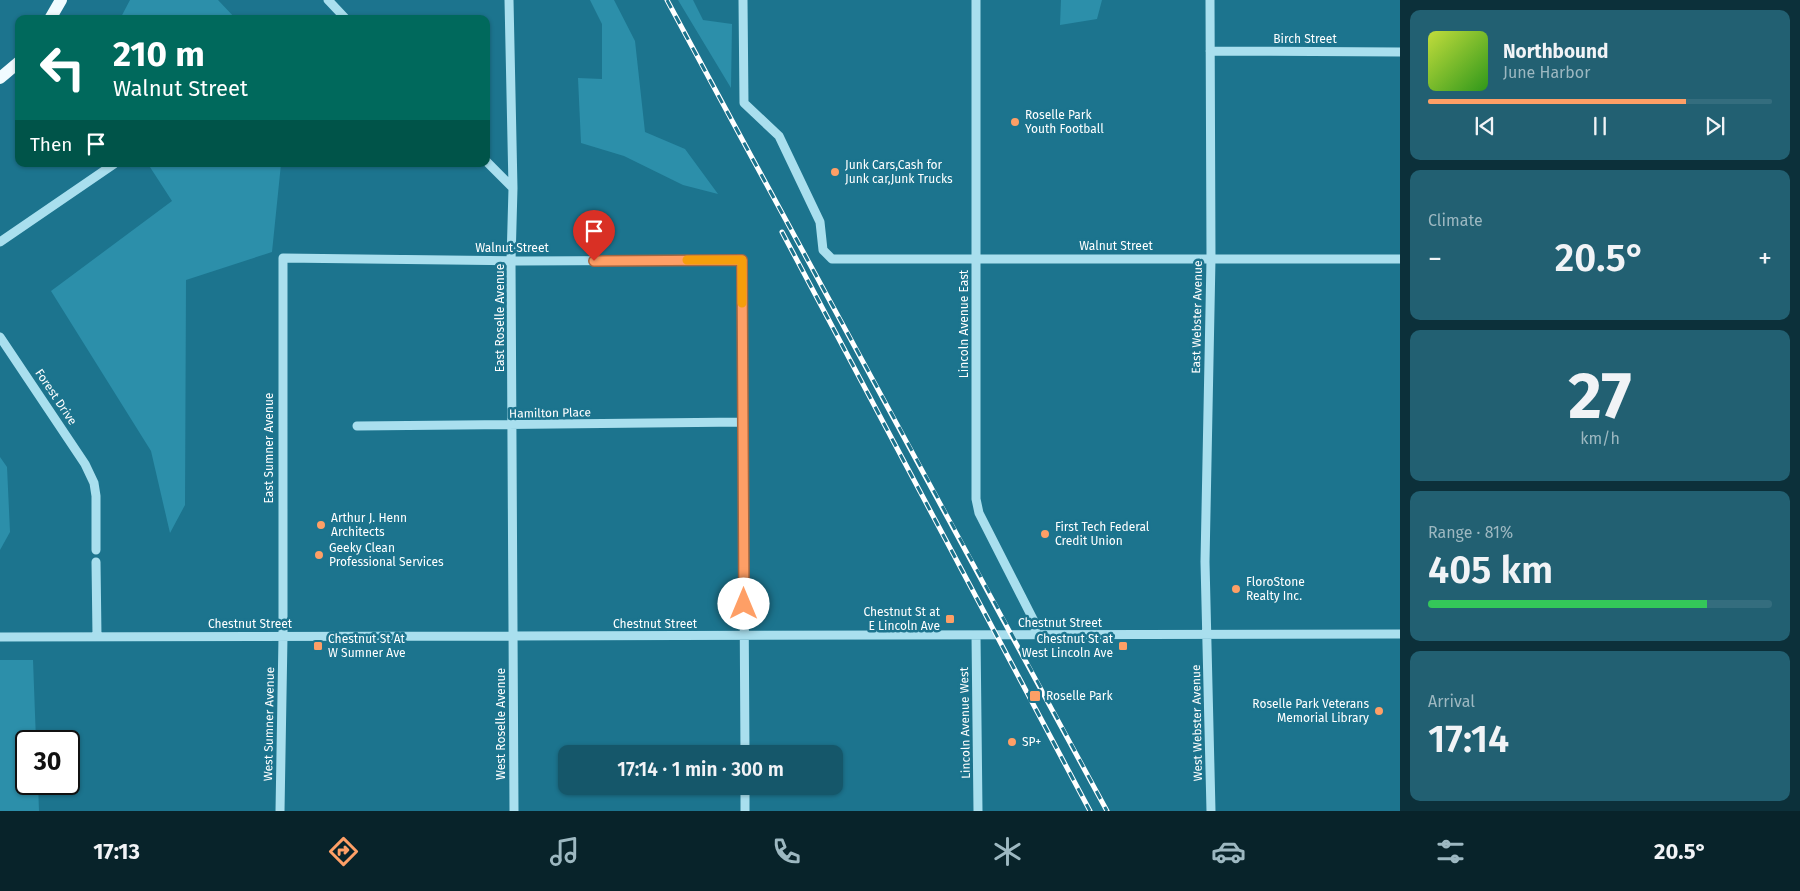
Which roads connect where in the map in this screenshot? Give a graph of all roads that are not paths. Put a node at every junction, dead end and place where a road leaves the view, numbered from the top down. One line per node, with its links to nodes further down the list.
1 (60, 0): 7 (main road)
2 (328, 0): 8 (street)
3 (509, 0): 15 (street, East Roselle Avenue)
4 (743, 0): 18 (street, Walnut Street)
5 (976, 0): 18 (street, Lincoln Avenue East)
6 (1210, 0): 9 (street, East Webster Avenue)
7 (52, 15)
8 (342, 15)
9 (1210, 52): 10 (street, Birch Street); 19 (street, East Webster Avenue)
10 (1400, 52)
11 (15, 65): 12 (main road)
12 (0, 78)
13 (490, 165): 15 (street)
14 (110, 167): 16 (street)
15 (514, 188): 21 (street, East Roselle Avenue)
16 (0, 242)
17 (283, 258): 21 (street, Walnut Street); 36 (street, East Sumner Avenue)
18 (977, 259): 19 (street, Walnut Street); 30 (street, Lincoln Avenue East)
19 (1210, 259): 20 (street, Walnut Street); 31 (street, East Webster Avenue)
20 (1400, 259)
21 (512, 261): 23 (street, Walnut Street); 25 (street, East Roselle Avenue)
22 (0, 337): 26 (street, Forest Drive)
23 (743, 422): 25 (street, Hamilton Place); 34 (street)
24 (357, 426): 25 (street, Hamilton Place)
25 (513, 426): 33 (street, East Roselle Avenue)
26 (96, 550)
27 (96, 562): 32 (street)
28 (1400, 634): 31 (street, Chestnut Street)
29 (976, 635): 30 (street, Chestnut Street); 34 (street, Chestnut Street); 42 (street, Lincoln Avenue West)
30 (1036, 635): 31 (street, Chestnut Street)
31 (1207, 635): 43 (street, West Webster Avenue)
32 (97, 636): 35 (street, Chestnut Street); 36 (street, Chestnut Street)
33 (514, 636): 34 (street, Chestnut Street); 36 (street, Chestnut Street); 40 (street, West Roselle Avenue)
34 (745, 636): 37 (street)
35 (0, 637)
36 (283, 637): 39 (street, West Sumner Avenue)
37 (745, 745)
38 (745, 795): 41 (street)
39 (280, 811)
40 (514, 811)
41 (745, 811)
42 (978, 811)
43 (1211, 811)

